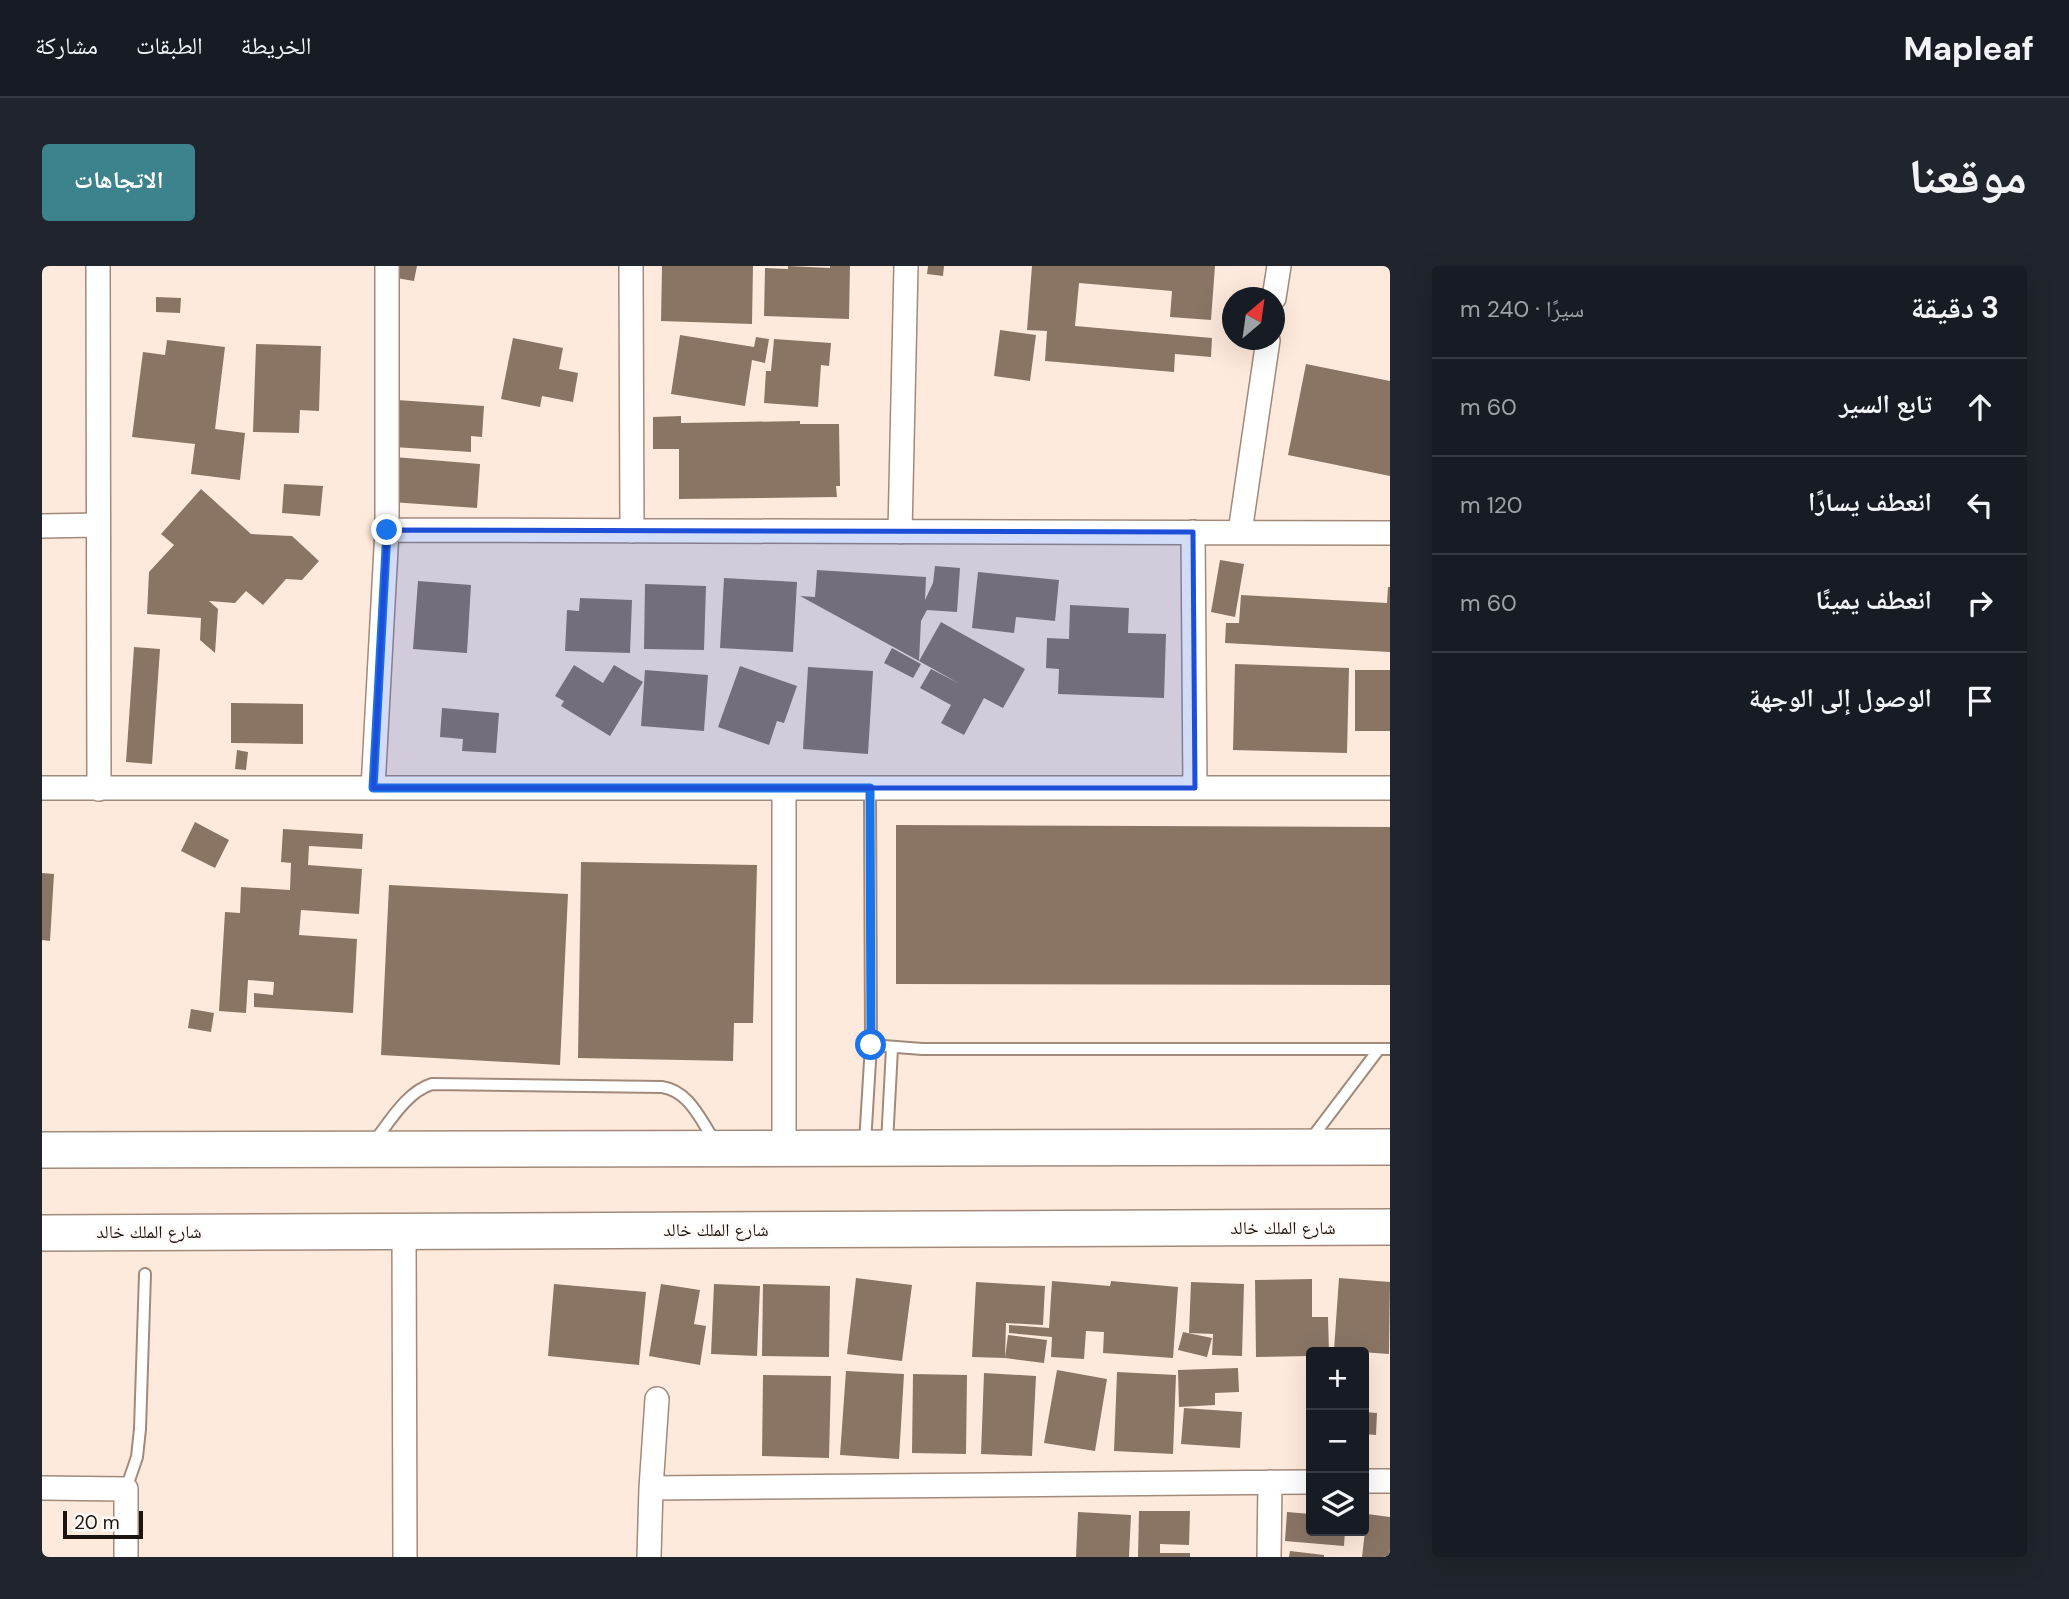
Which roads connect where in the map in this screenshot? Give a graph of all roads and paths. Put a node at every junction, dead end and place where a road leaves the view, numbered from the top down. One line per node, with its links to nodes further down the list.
1 (98, 266): 8 (street)
2 (387, 266): 10 (street)
3 (631, 266): 11 (street)
4 (906, 266): 12 (street)
5 (1279, 266): 6 (street)
6 (1276, 287)
7 (1267, 350): 14 (street)
8 (97, 525): 9 (street); 22 (street)
9 (42, 526)
10 (387, 530): 11 (street); 17 (street)
11 (632, 531): 12 (street)
12 (900, 532): 13 (street)
13 (1193, 532): 14 (street); 20 (street)
14 (1240, 532): 15 (street)
15 (1390, 533)
16 (42, 788): 22 (street)
17 (373, 788): 18 (street); 22 (street)
18 (784, 788): 19 (street); 28 (street)
19 (870, 788): 20 (street); 23 (lane)
20 (1195, 788): 21 (street)
21 (1390, 788)
22 (99, 789)
23 (871, 1045): 24 (lane); 29 (lane)
24 (892, 1048): 25 (lane); 29 (lane)
25 (1385, 1049): 26 (lane)
26 (1305, 1147): 27 (main road); 29 (main road)
27 (1390, 1147)
28 (784, 1148): 29 (main road); 31 (main road)
29 (876, 1148)
30 (368, 1149): 31 (main road); 31 (lane); 32 (main road)
31 (719, 1149)
32 (42, 1150)
33 (1390, 1227): 34 (main road, شارع الملك خالد)
34 (404, 1231): 35 (main road, شارع الملك خالد); 46 (street)
35 (42, 1233)
36 (145, 1274): 44 (lane)
37 (657, 1399): 43 (street)
38 (1369, 1481): 39 (street)
39 (1390, 1481)
40 (1270, 1482): 41 (street); 43 (street); 48 (street)
41 (1306, 1482)
42 (42, 1488): 44 (street)
43 (651, 1488): 47 (street)
44 (125, 1489): 45 (street)
45 (126, 1557)
46 (405, 1557)
47 (649, 1557)
48 (1269, 1557)

